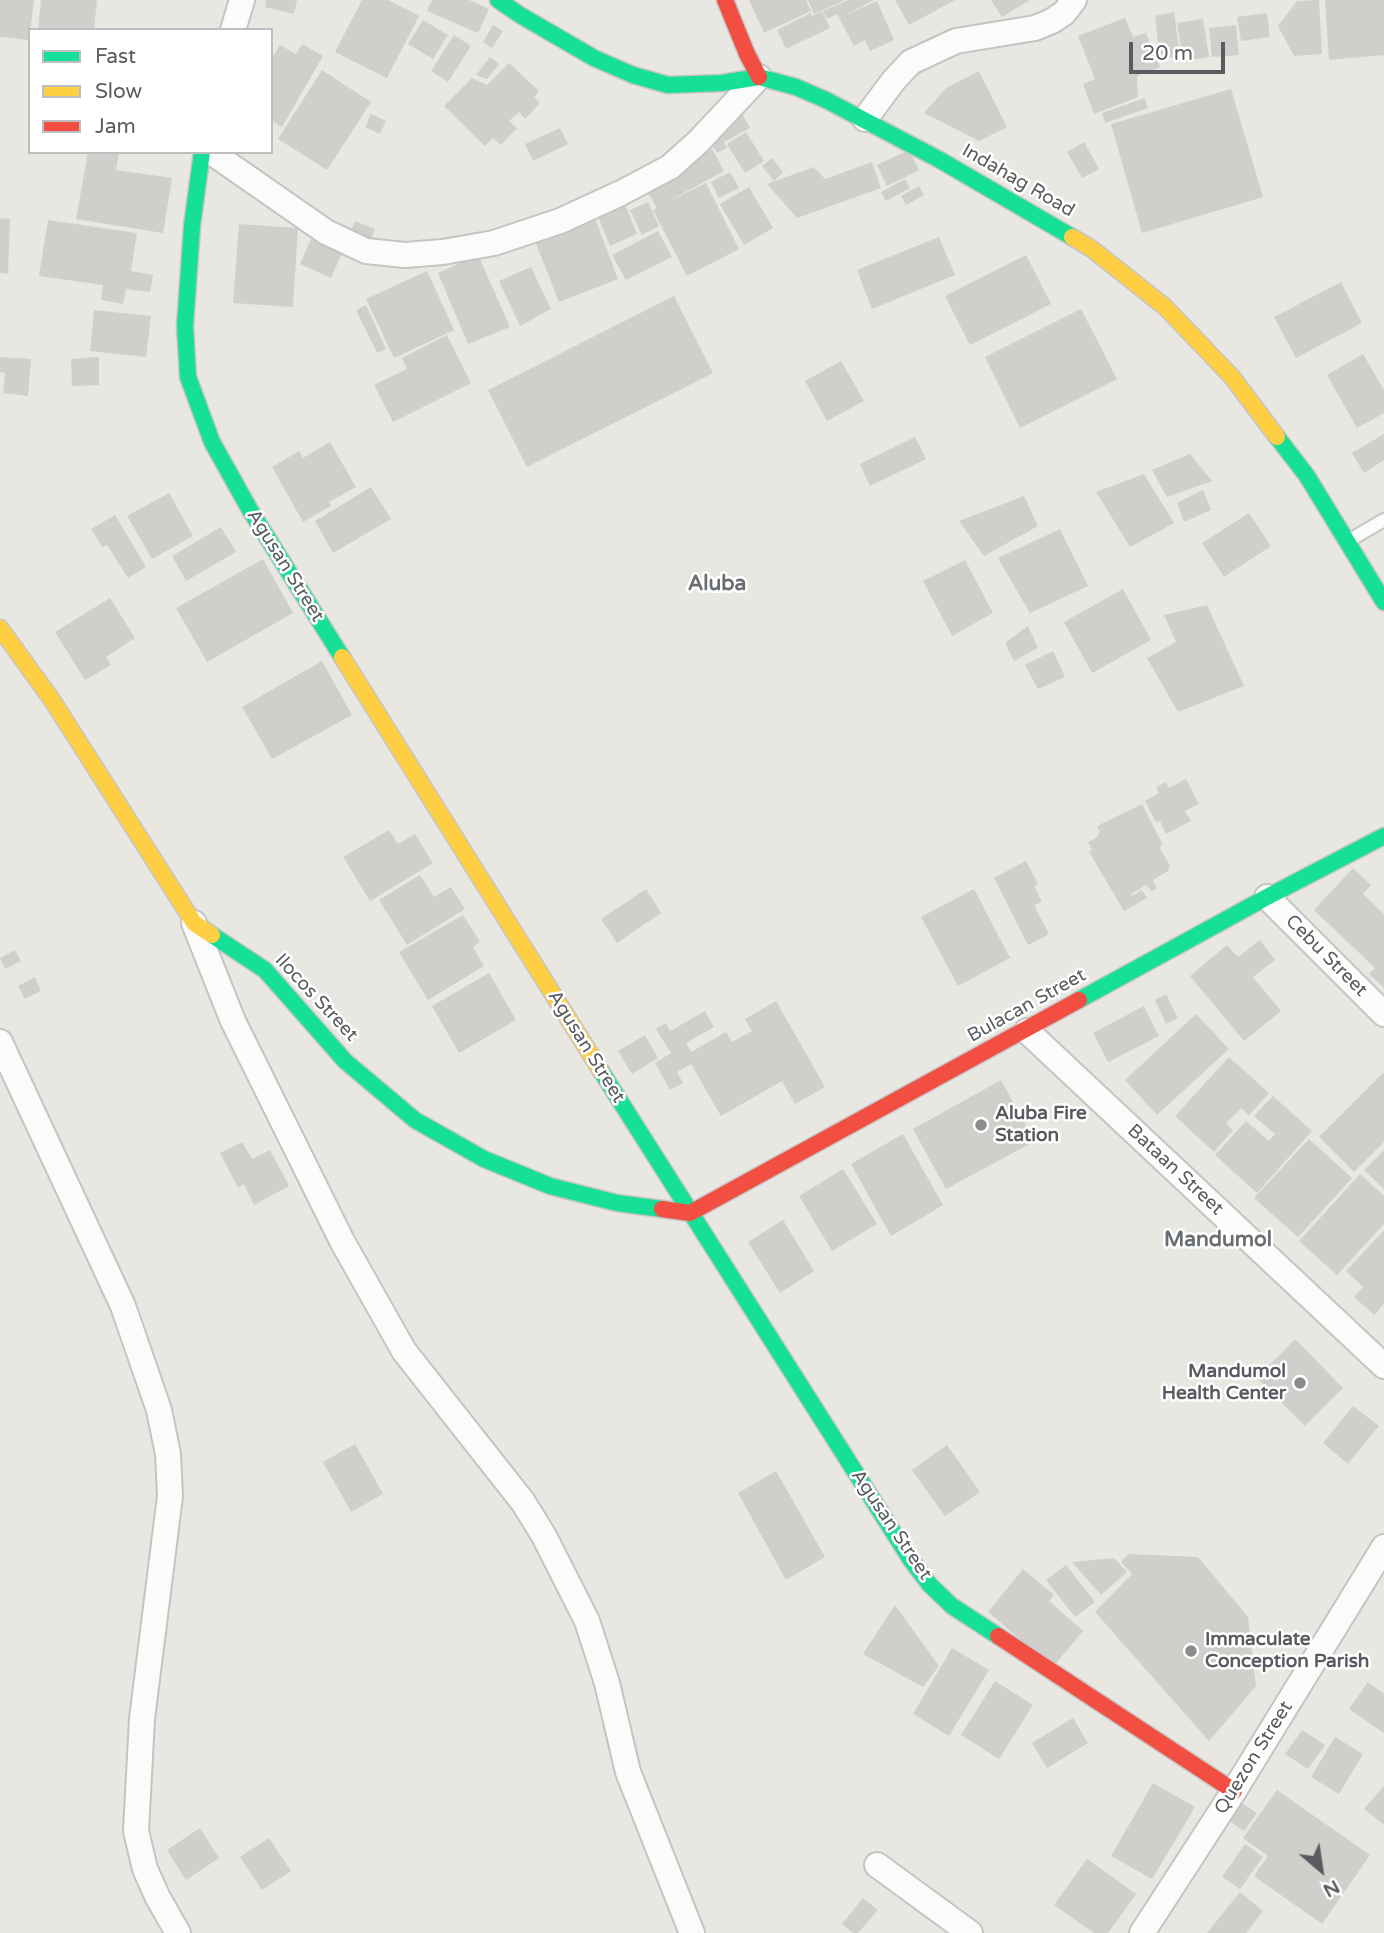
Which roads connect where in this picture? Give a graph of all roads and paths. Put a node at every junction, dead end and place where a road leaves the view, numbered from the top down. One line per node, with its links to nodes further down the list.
1 (242, 0): 5 (street)
2 (498, 0): 6 (street, Indahag Road)
3 (725, 0): 6 (street)
4 (1074, 0): 7 (street)
5 (234, 28)
6 (759, 77): 7 (street, Indahag Road); 9 (street)
7 (865, 119): 11 (street, Indahag Road)
8 (202, 154): 20 (street, Agusan Street)
9 (214, 154)
10 (1384, 520): 11 (lane)
11 (1348, 542): 12 (street, Indahag Road)
12 (1384, 602)
13 (0, 628): 16 (street, Ilocos Street)
14 (1384, 836): 15 (street, Bulacan Street)
15 (1267, 897): 17 (street, Cebu Street); 18 (street, Bulacan Street)
16 (194, 923): 20 (street, Ilocos Street); 27 (street)
17 (1384, 1014)
18 (1027, 1031): 20 (street, Bulacan Street); 21 (street, Bataan Street)
19 (0, 1042): 26 (street)
20 (690, 1213): 24 (street, Agusan Street)
21 (1384, 1366)
22 (1384, 1546): 23 (street, Quezon Street)
23 (1376, 1577): 24 (street, Quezon Street)
24 (1234, 1791): 29 (street, Quezon Street)
25 (877, 1865): 28 (street)
26 (178, 1933)
27 (692, 1933)
28 (970, 1933)
29 (1143, 1933)

